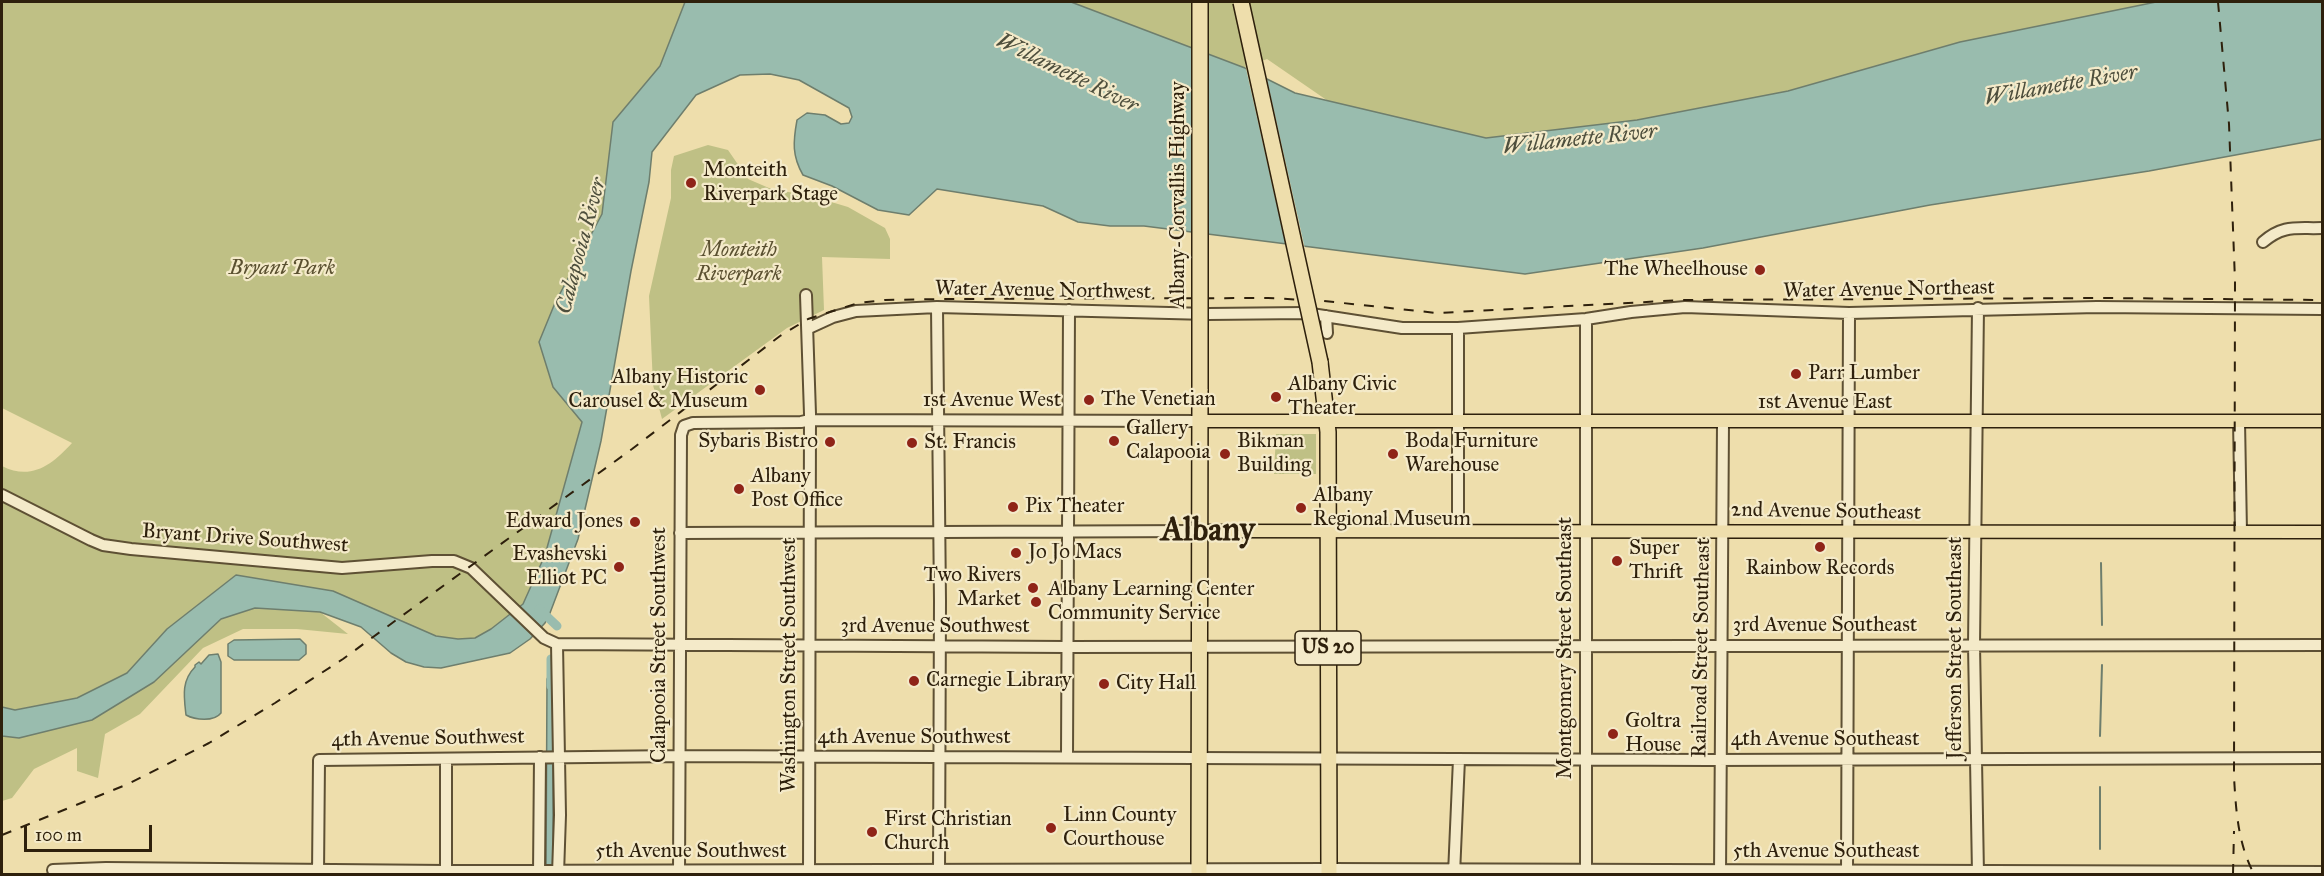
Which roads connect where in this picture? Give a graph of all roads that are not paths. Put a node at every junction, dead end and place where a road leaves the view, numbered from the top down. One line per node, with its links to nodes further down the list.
1 (1200, 2): 19 (highway, Albany-Corvallis Highway, bridge)
2 (1241, 2): 20 (highway, US 20, bridge)
3 (2322, 228): 4 (street)
4 (2263, 242)
5 (806, 295): 13 (street, Washington Street Southwest)
6 (937, 307): 9 (street, Water Avenue Northwest); 13 (street, Water Avenue Northwest); 17 (street)
7 (1978, 308): 8 (street, Water Avenue Northeast); 10 (street, Water Avenue Northeast); 26 (street, Jefferson Street Southeast)
8 (2322, 309)
9 (1069, 310): 11 (street, Water Avenue Northwest); 18 (street)
10 (1849, 313): 12 (street, Water Avenue Northeast); 28 (street)
11 (1326, 316): 14 (street, Water Avenue Northwest); 15 (street)
12 (1586, 319): 14 (street, Water Avenue Northeast); 24 (street, Montgomery Street Southeast)
13 (809, 328): 16 (street, Washington Street Southwest)
14 (1458, 328): 23 (street)
15 (1327, 333)
16 (810, 420): 17 (street, 1st Avenue West); 27 (street, 1st Avenue West); 42 (street, Washington Street Southwest)
17 (939, 420): 18 (street, 1st Avenue West); 36 (street)
18 (1067, 421): 19 (street, 1st Avenue West); 34 (street)
19 (1200, 421): 20 (main road, 1st Avenue West); 35 (highway, Albany-Corvallis Highway)
20 (1328, 421): 23 (main road, 1st Avenue East); 30 (highway, US 20)
21 (2239, 421): 22 (main road, 1st Avenue East); 26 (main road, 1st Avenue East); 39 (street)
22 (2322, 421)
23 (1457, 422): 24 (main road, 1st Avenue East); 31 (street)
24 (1585, 422): 25 (main road, 1st Avenue East); 32 (street, Montgomery Street Southeast)
25 (1723, 422): 28 (main road, 1st Avenue East); 33 (street, Railroad Street Southeast)
26 (1975, 422): 28 (main road, 1st Avenue East); 38 (street, Jefferson Street Southeast)
27 (693, 423): 41 (street, Calapooia Street Southwest)
28 (1850, 423): 37 (street)
29 (2, 495): 43 (street, Bryant Drive Southwest)
30 (1329, 530): 31 (main road, 2nd Avenue Southeast); 35 (main road, 2nd Avenue Southeast); 52 (highway, US 20)
31 (1458, 530): 32 (main road, 2nd Avenue Southeast)
32 (1586, 530): 33 (main road, 2nd Avenue Southeast); 53 (street, Montgomery Street Southeast)
33 (1722, 530): 37 (main road, 2nd Avenue Southeast); 45 (street, Railroad Street Southeast)
34 (1067, 531): 35 (street); 36 (street); 55 (street)
35 (1200, 531): 51 (highway, Albany-Corvallis Highway)
36 (939, 532): 42 (street); 50 (street)
37 (1848, 532): 38 (main road, 2nd Avenue Southeast); 54 (street)
38 (1975, 532): 39 (main road, 2nd Avenue Southeast); 46 (street, Jefferson Street Southeast)
39 (2241, 532): 40 (main road, 2nd Avenue Southeast)
40 (2322, 532)
41 (680, 533): 42 (street); 48 (street, Calapooia Street Southwest)
42 (810, 533): 49 (street, Washington Street Southwest)
43 (544, 638): 44 (street, 3rd Avenue Southwest)
44 (558, 644): 48 (street, 3rd Avenue Southwest); 57 (street)
45 (1720, 645): 53 (street, 3rd Avenue Southeast); 54 (street, 3rd Avenue Southeast); 68 (street, Railroad Street Southeast)
46 (1974, 645): 47 (street, 3rd Avenue Southeast); 54 (street, 3rd Avenue Southeast); 63 (street, Jefferson Street Southeast)
47 (2322, 645)
48 (680, 646): 49 (street, 3rd Avenue Southwest); 56 (street, Calapooia Street Southwest)
49 (810, 646): 50 (street, 3rd Avenue Southwest); 58 (street, Washington Street Southwest)
50 (939, 646): 55 (street, 3rd Avenue Southwest); 59 (street)
51 (1199, 646): 52 (street, 3rd Avenue Southwest); 55 (street, 3rd Avenue Southwest); 61 (highway, Albany-Corvallis Highway)
52 (1328, 646): 53 (street, 3rd Avenue Southeast); 62 (highway, US 20)
53 (1586, 646): 67 (street, Montgomery Street Southeast)
54 (1847, 646): 69 (street)
55 (1067, 647): 60 (street)
56 (680, 756): 57 (street, 4th Avenue Southwest); 58 (street, 4th Avenue Southwest); 74 (street, Calapooia Street Southwest)
57 (550, 757): 65 (street, 4th Avenue Southwest); 73 (street); 73 (street)
58 (809, 757): 59 (street, 4th Avenue Southwest); 81 (street, Washington Street Southwest)
59 (939, 757): 60 (street, 4th Avenue Southwest); 75 (street)
60 (1067, 758): 61 (street, 4th Avenue Southwest)
61 (1199, 758): 62 (street, 4th Avenue Southwest); 82 (highway, Albany-Corvallis Highway)
62 (1329, 758): 66 (street, 4th Avenue Southeast); 77 (highway, US 20)
63 (1976, 758): 64 (street, 4th Avenue Southeast); 69 (street, 4th Avenue Southeast); 86 (street, Jefferson Street Southeast)
64 (2322, 758)
65 (446, 759): 72 (street, 4th Avenue Southwest); 80 (street)
66 (1459, 759): 67 (street, 4th Avenue Southeast); 78 (street)
67 (1585, 759): 68 (street, 4th Avenue Southeast); 83 (street, Montgomery Street Southeast)
68 (1720, 760): 69 (street, 4th Avenue Southeast); 84 (street, Railroad Street Southeast)
69 (1849, 760): 85 (street)
70 (53, 870): 71 (street, 5th Avenue Southwest)
71 (188, 871): 72 (street, 5th Avenue Southwest)
72 (318, 872): 80 (street, 5th Avenue Southwest)
73 (549, 872): 74 (street, 5th Avenue Southwest); 80 (street, 5th Avenue Southwest)
74 (679, 872): 81 (street, 5th Avenue Southwest)
75 (939, 872): 76 (street, 5th Avenue Southwest); 81 (street, 5th Avenue Southwest)
76 (1068, 872): 82 (street, 5th Avenue Southwest)
77 (1329, 872): 78 (street, 5th Avenue Southeast); 82 (street, 5th Avenue Southwest)
78 (1454, 872): 83 (street, 5th Avenue Southeast)
79 (2322, 872): 86 (street, 5th Avenue Southeast)
80 (446, 873)
81 (810, 873)
82 (1199, 873)
83 (1586, 873): 84 (street, 5th Avenue Southeast)
84 (1720, 873): 85 (street, 5th Avenue Southeast)
85 (1847, 873): 86 (street, 5th Avenue Southeast)
86 (1978, 873)

